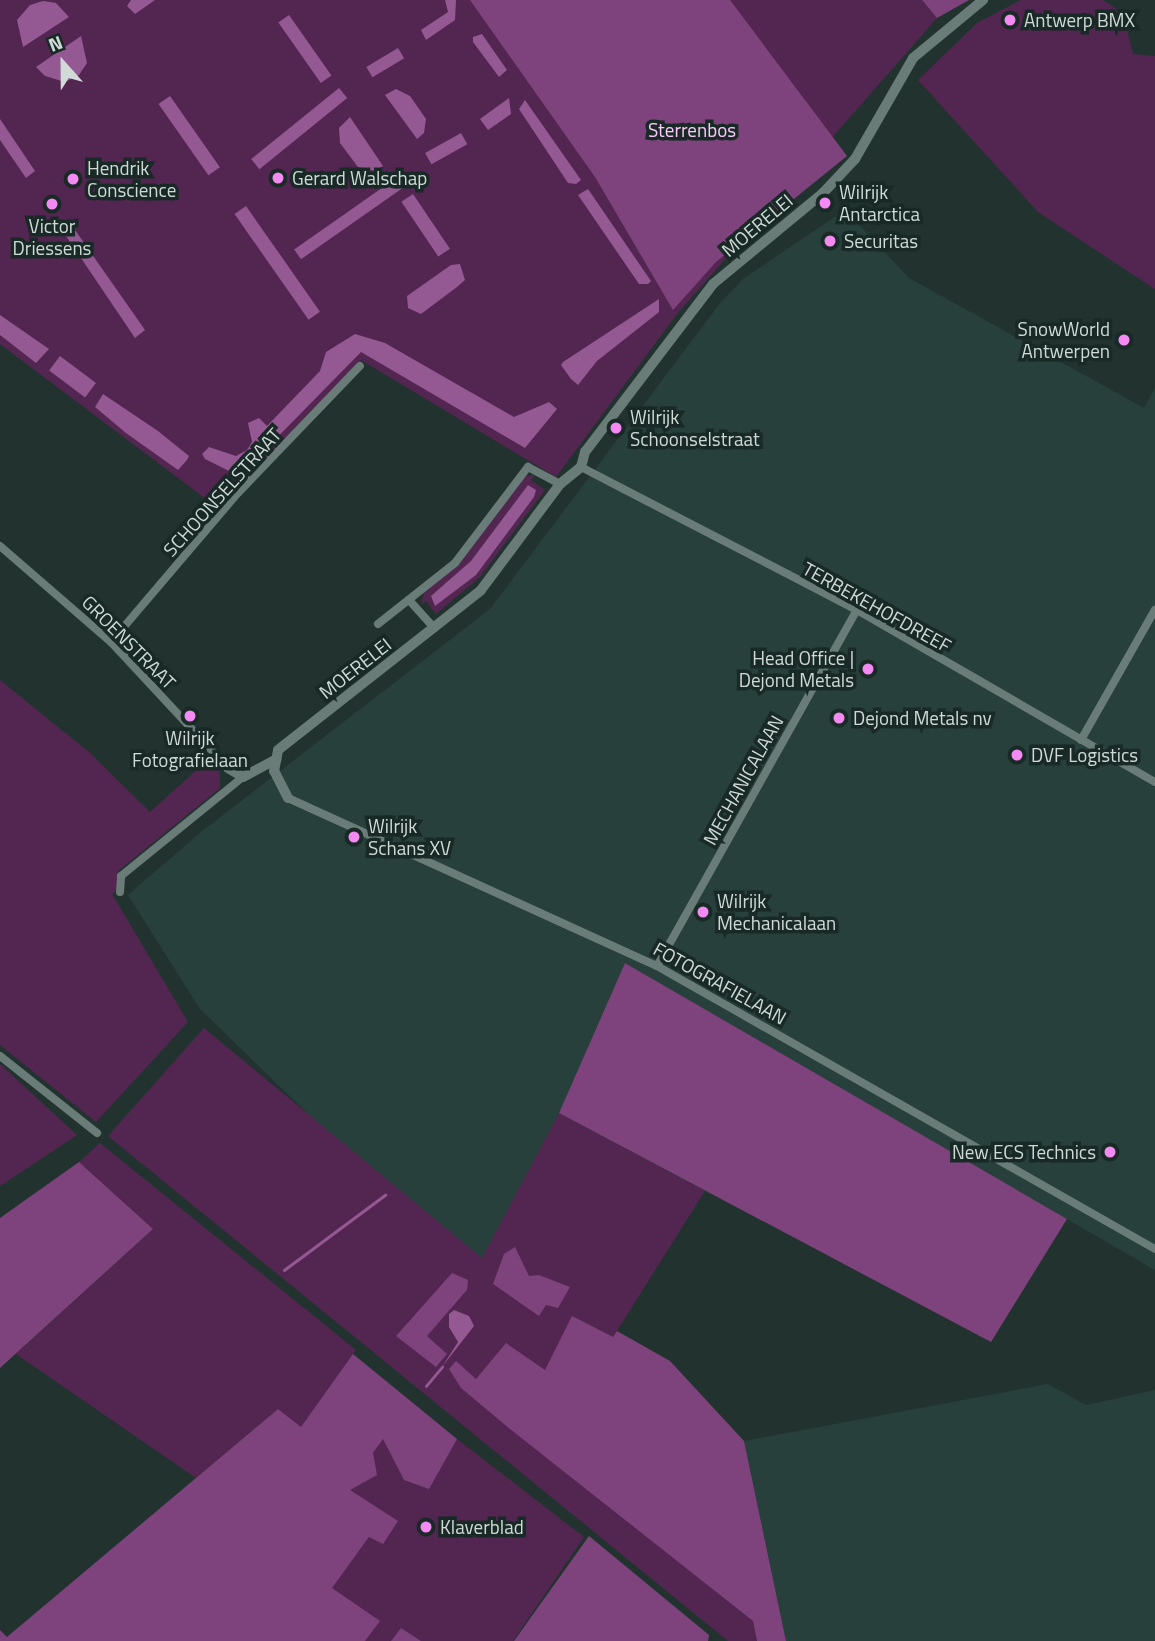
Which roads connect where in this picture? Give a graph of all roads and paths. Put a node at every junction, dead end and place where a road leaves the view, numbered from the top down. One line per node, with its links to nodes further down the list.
1 (983, 0): 3 (street, MOERELEI)
2 (360, 366): 11 (street, SCHOONSELSTRAAT)
3 (581, 467): 4 (street, MOERELEI); 7 (street, TERBEKEHOFDREEF)
4 (560, 484): 6 (street, MOERELEI); 10 (street, MOERELEI)
5 (0, 546): 11 (street, GROENSTRAAT)
6 (409, 600): 9 (street, MOERELEI); 10 (street)
7 (857, 610): 12 (street, TERBEKEHOFDREEF); 19 (street, MECHANICALAAN)
8 (1155, 610): 12 (street)
9 (378, 624)
10 (434, 628): 13 (street, MOERELEI)
11 (111, 642): 14 (street, GROENSTRAAT)
12 (1081, 740): 16 (street, TERBEKEHOFDREEF)
13 (274, 761): 15 (street, MOERELEI); 17 (street, FOTOGRAFIELAAN)
14 (228, 768): 15 (street)
15 (243, 777): 18 (street, MOERELEI)
16 (1155, 782)
17 (288, 799): 19 (street, FOTOGRAFIELAAN)
18 (120, 892)
19 (657, 966): 22 (street, FOTOGRAFIELAAN)
20 (0, 1056): 21 (street)
21 (97, 1133)
22 (1155, 1249)

